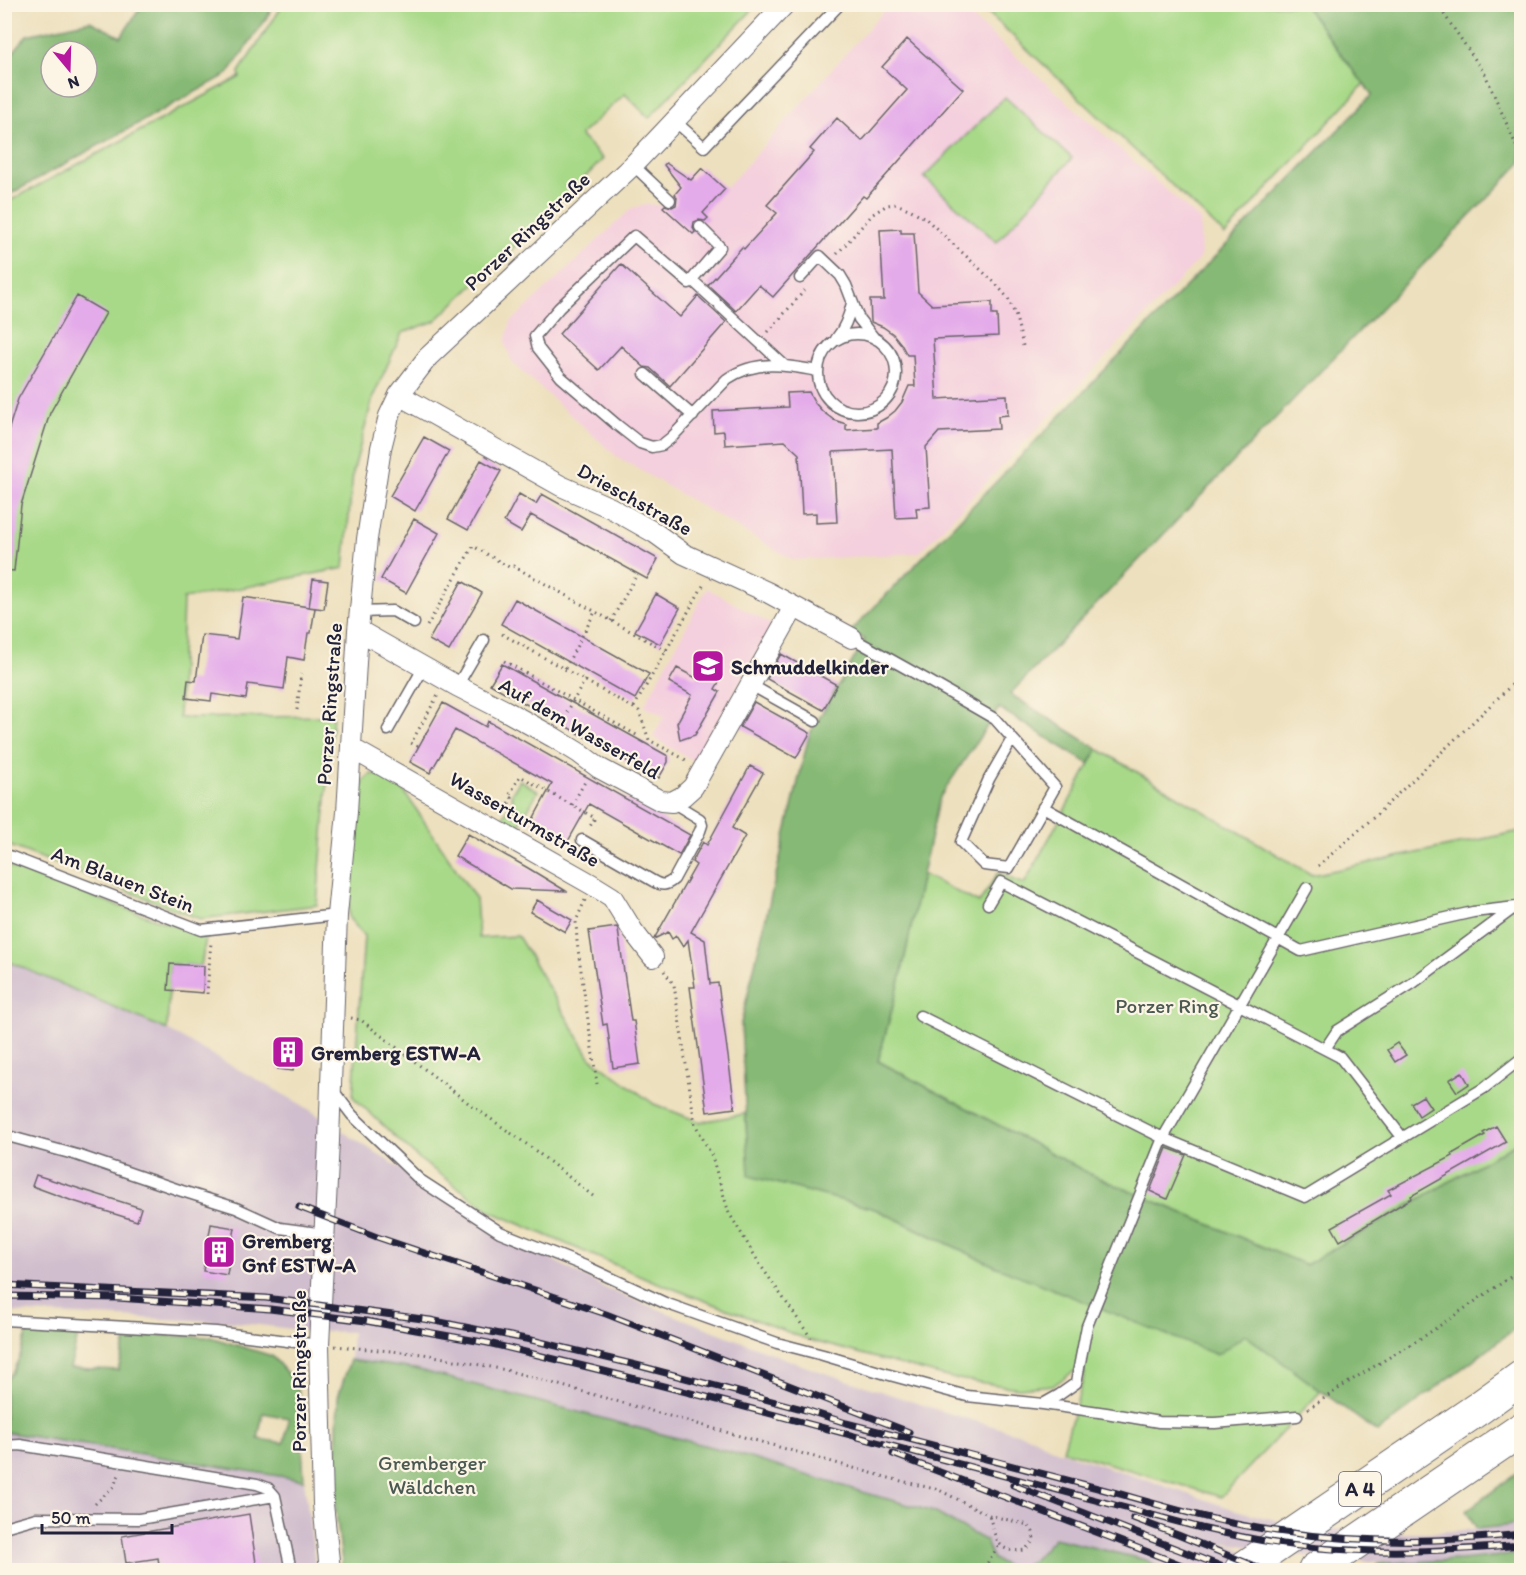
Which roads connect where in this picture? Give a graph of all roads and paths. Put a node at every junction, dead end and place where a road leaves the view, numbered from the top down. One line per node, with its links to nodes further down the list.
1 (785, 4): 4 (street, Porzer Ringstraße)
2 (840, 4): 4 (lane)
3 (1437, 4): 5 (path)
4 (676, 122): 6 (street, Porzer Ringstraße)
5 (1521, 159)
6 (633, 165): 7 (lane); 20 (street, Porzer Ringstraße)
7 (670, 200)
8 (700, 227): 11 (lane)
9 (828, 264): 10 (lane); 12 (lane); 14 (path); 16 (path)
10 (800, 278)
11 (692, 280): 14 (lane); 21 (lane)
12 (852, 303): 13 (lane); 15 (lane)
13 (874, 339): 15 (lane); 18 (lane)
14 (760, 341): 17 (lane)
15 (831, 344): 18 (lane)
16 (1024, 350)
17 (784, 365): 18 (lane); 21 (lane)
18 (818, 370)
19 (645, 374): 21 (lane)
20 (399, 395): 24 (street, Drieschstraße); 28 (street, Porzer Ringstraße)
21 (693, 416)
22 (475, 541): 23 (path)
23 (473, 546): 27 (path); 31 (path)
24 (713, 568): 26 (street, Drieschstraße); 35 (path)
25 (635, 578): 29 (path)
26 (794, 607): 33 (street, Drieschstraße); 43 (street, Auf dem Wasserfeld)
27 (595, 612): 29 (path); 38 (path)
28 (358, 621): 30 (lane); 37 (street, Auf dem Wasserfeld); 55 (street, Porzer Ringstraße)
29 (611, 621): 35 (path)
30 (414, 623)
31 (426, 628)
32 (502, 634): 38 (path)
33 (852, 638): 53 (lane)
34 (483, 640): 42 (lane)
35 (666, 651): 45 (path)
36 (504, 661): 44 (path)
37 (424, 667): 42 (street, Auf dem Wasserfeld); 50 (lane)
38 (565, 668): 41 (path)
39 (301, 674): 46 (path)
40 (1521, 675): 64 (path)
41 (585, 680): 44 (path); 45 (path)
42 (452, 683): 47 (path); 51 (street, Auf dem Wasserfeld)
43 (750, 685): 49 (lane); 57 (street, Auf dem Wasserfeld)
44 (574, 700): 51 (path); 52 (path)
45 (634, 707): 57 (path)
46 (297, 710)
47 (427, 714): 48 (path); 54 (path)
48 (434, 718)
49 (815, 721)
50 (388, 730)
51 (553, 737): 56 (street, Auf dem Wasserfeld)
52 (640, 737)
53 (1012, 739): 60 (lane); 60 (lane)
54 (418, 746)
55 (351, 748): 61 (street, Wasserturmstraße); 69 (street, Porzer Ringstraße)
56 (595, 765): 58 (street, Auf dem Wasserfeld); 59 (path)
57 (702, 770): 58 (street, Auf dem Wasserfeld)
58 (672, 802): 62 (lane)
59 (572, 805): 61 (path); 62 (path)
60 (1043, 807): 71 (lane)
61 (494, 829): 65 (street, Wasserturmstraße)
62 (582, 840)
63 (4, 854): 70 (lane, Am Blauen Stein)
64 (1318, 866)
65 (591, 884): 72 (street, Wasserturmstraße); 79 (path)
66 (1307, 888): 71 (lane)
67 (988, 904): 74 (lane)
68 (1519, 905): 71 (lane); 77 (lane)
69 (337, 915): 70 (lane, Am Blauen Stein); 75 (street, Porzer Ringstraße)
70 (211, 929): 73 (path)
71 (1278, 938): 74 (lane)
72 (653, 957): 89 (path)
73 (207, 994)
74 (1239, 1004): 77 (lane); 83 (lane)
75 (334, 1013): 80 (street, Porzer Ringstraße); 84 (path)
76 (920, 1016): 83 (lane)
77 (1325, 1049): 82 (lane)
78 (1521, 1058): 82 (lane)
79 (597, 1084)
80 (331, 1089): 85 (street, Porzer Ringstraße); 89 (lane)
81 (4, 1135): 85 (lane)
82 (1402, 1137): 83 (lane)
83 (1163, 1138): 91 (lane)
84 (593, 1196)
85 (325, 1234): 88 (street, Porzer Ringstraße)
86 (1521, 1269): 92 (path)
87 (4, 1320): 88 (lane)
88 (319, 1345): 97 (path); 102 (street, Porzer Ringstraße)
89 (823, 1355): 91 (lane)
90 (1521, 1377): 104 (highway, A 4)
91 (1043, 1404): 92 (lane)
92 (1297, 1416)
93 (1521, 1429): 105 (highway, A 4)
94 (4, 1446): 95 (lane)
95 (124, 1462): 96 (lane); 98 (path)
96 (275, 1496): 98 (lane); 101 (lane)
97 (989, 1515): 100 (path); 100 (path)
98 (74, 1519): 99 (lane)
99 (4, 1527)
100 (999, 1545): 103 (path)
101 (291, 1570)
102 (330, 1570)
103 (978, 1570)
104 (1241, 1570)
105 (1315, 1570)

